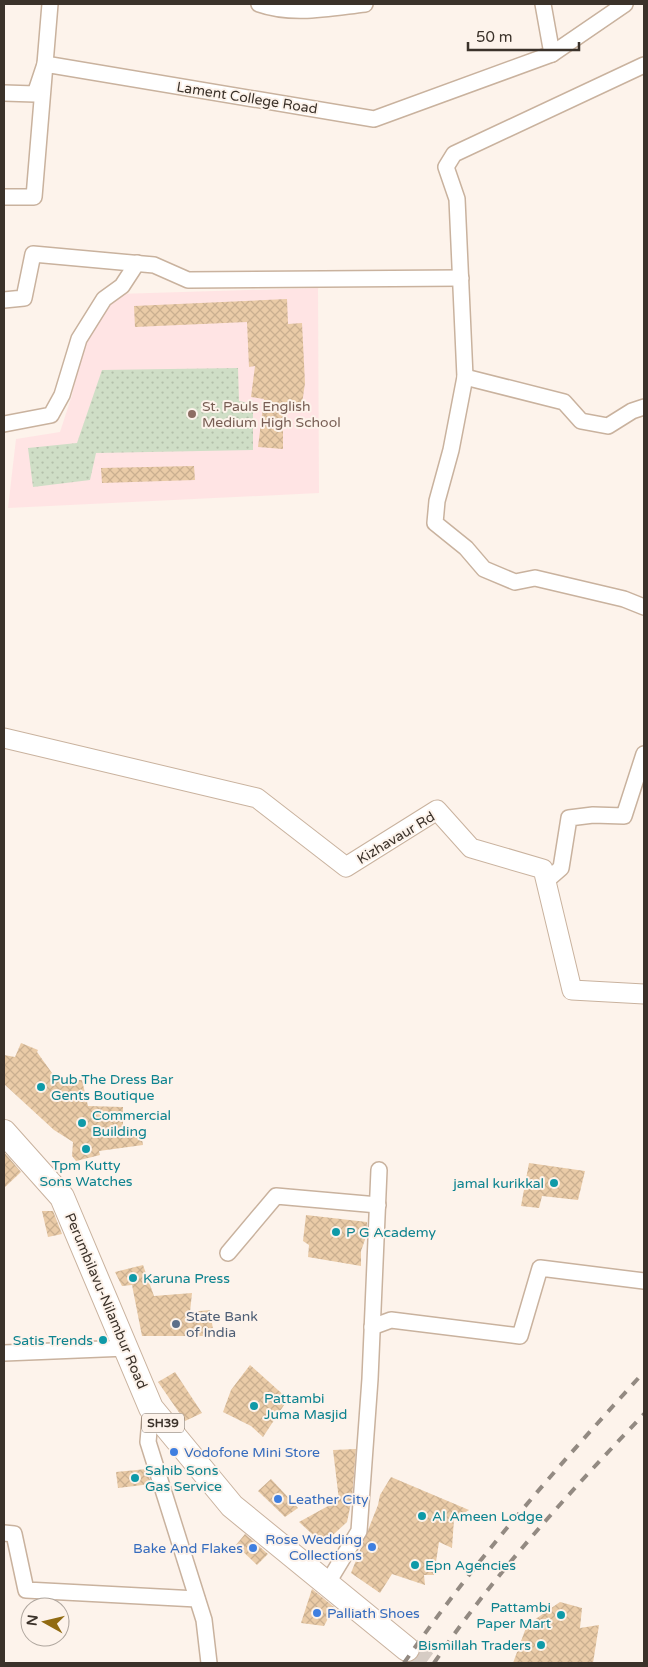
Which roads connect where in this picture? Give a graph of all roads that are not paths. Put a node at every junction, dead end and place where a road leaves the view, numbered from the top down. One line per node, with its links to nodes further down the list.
1 (50, 4): 7 (street)
2 (259, 4): 3 (street)
3 (365, 4)
4 (543, 4): 6 (street)
5 (625, 4): 6 (street, Lament College Road)
6 (552, 54): 7 (street, Lament College Road)
7 (44, 64): 9 (street); 10 (street)
8 (644, 65): 12 (street)
9 (4, 93)
10 (4, 197)
11 (137, 263): 12 (street); 13 (street); 16 (street)
12 (461, 278): 14 (street)
13 (4, 300)
14 (465, 377): 15 (street); 17 (street)
15 (644, 407)
16 (4, 424)
17 (644, 608)
18 (4, 738): 20 (street, Kizhavaur Rd)
19 (644, 754): 20 (street)
20 (546, 881): 21 (street)
21 (644, 994)
22 (4, 1132): 28 (main road, Perumbilavu-Nilambur Road / SH39)
23 (379, 1170): 24 (street)
24 (378, 1205): 25 (street); 27 (street)
25 (228, 1253)
26 (644, 1282): 27 (street)
27 (372, 1327): 32 (street)
28 (127, 1348): 29 (street); 30 (main road, Perumbilavu-Nilambur Road / SH39)
29 (4, 1353)
30 (151, 1408): 32 (main road, Perumbilavu-Nilambur Road / SH39); 33 (street)
31 (4, 1534): 33 (street)
32 (327, 1584): 34 (main road, Perumbilavu-Nilambur Road / SH39)
33 (197, 1599): 35 (street)
34 (408, 1649)
35 (209, 1663)

